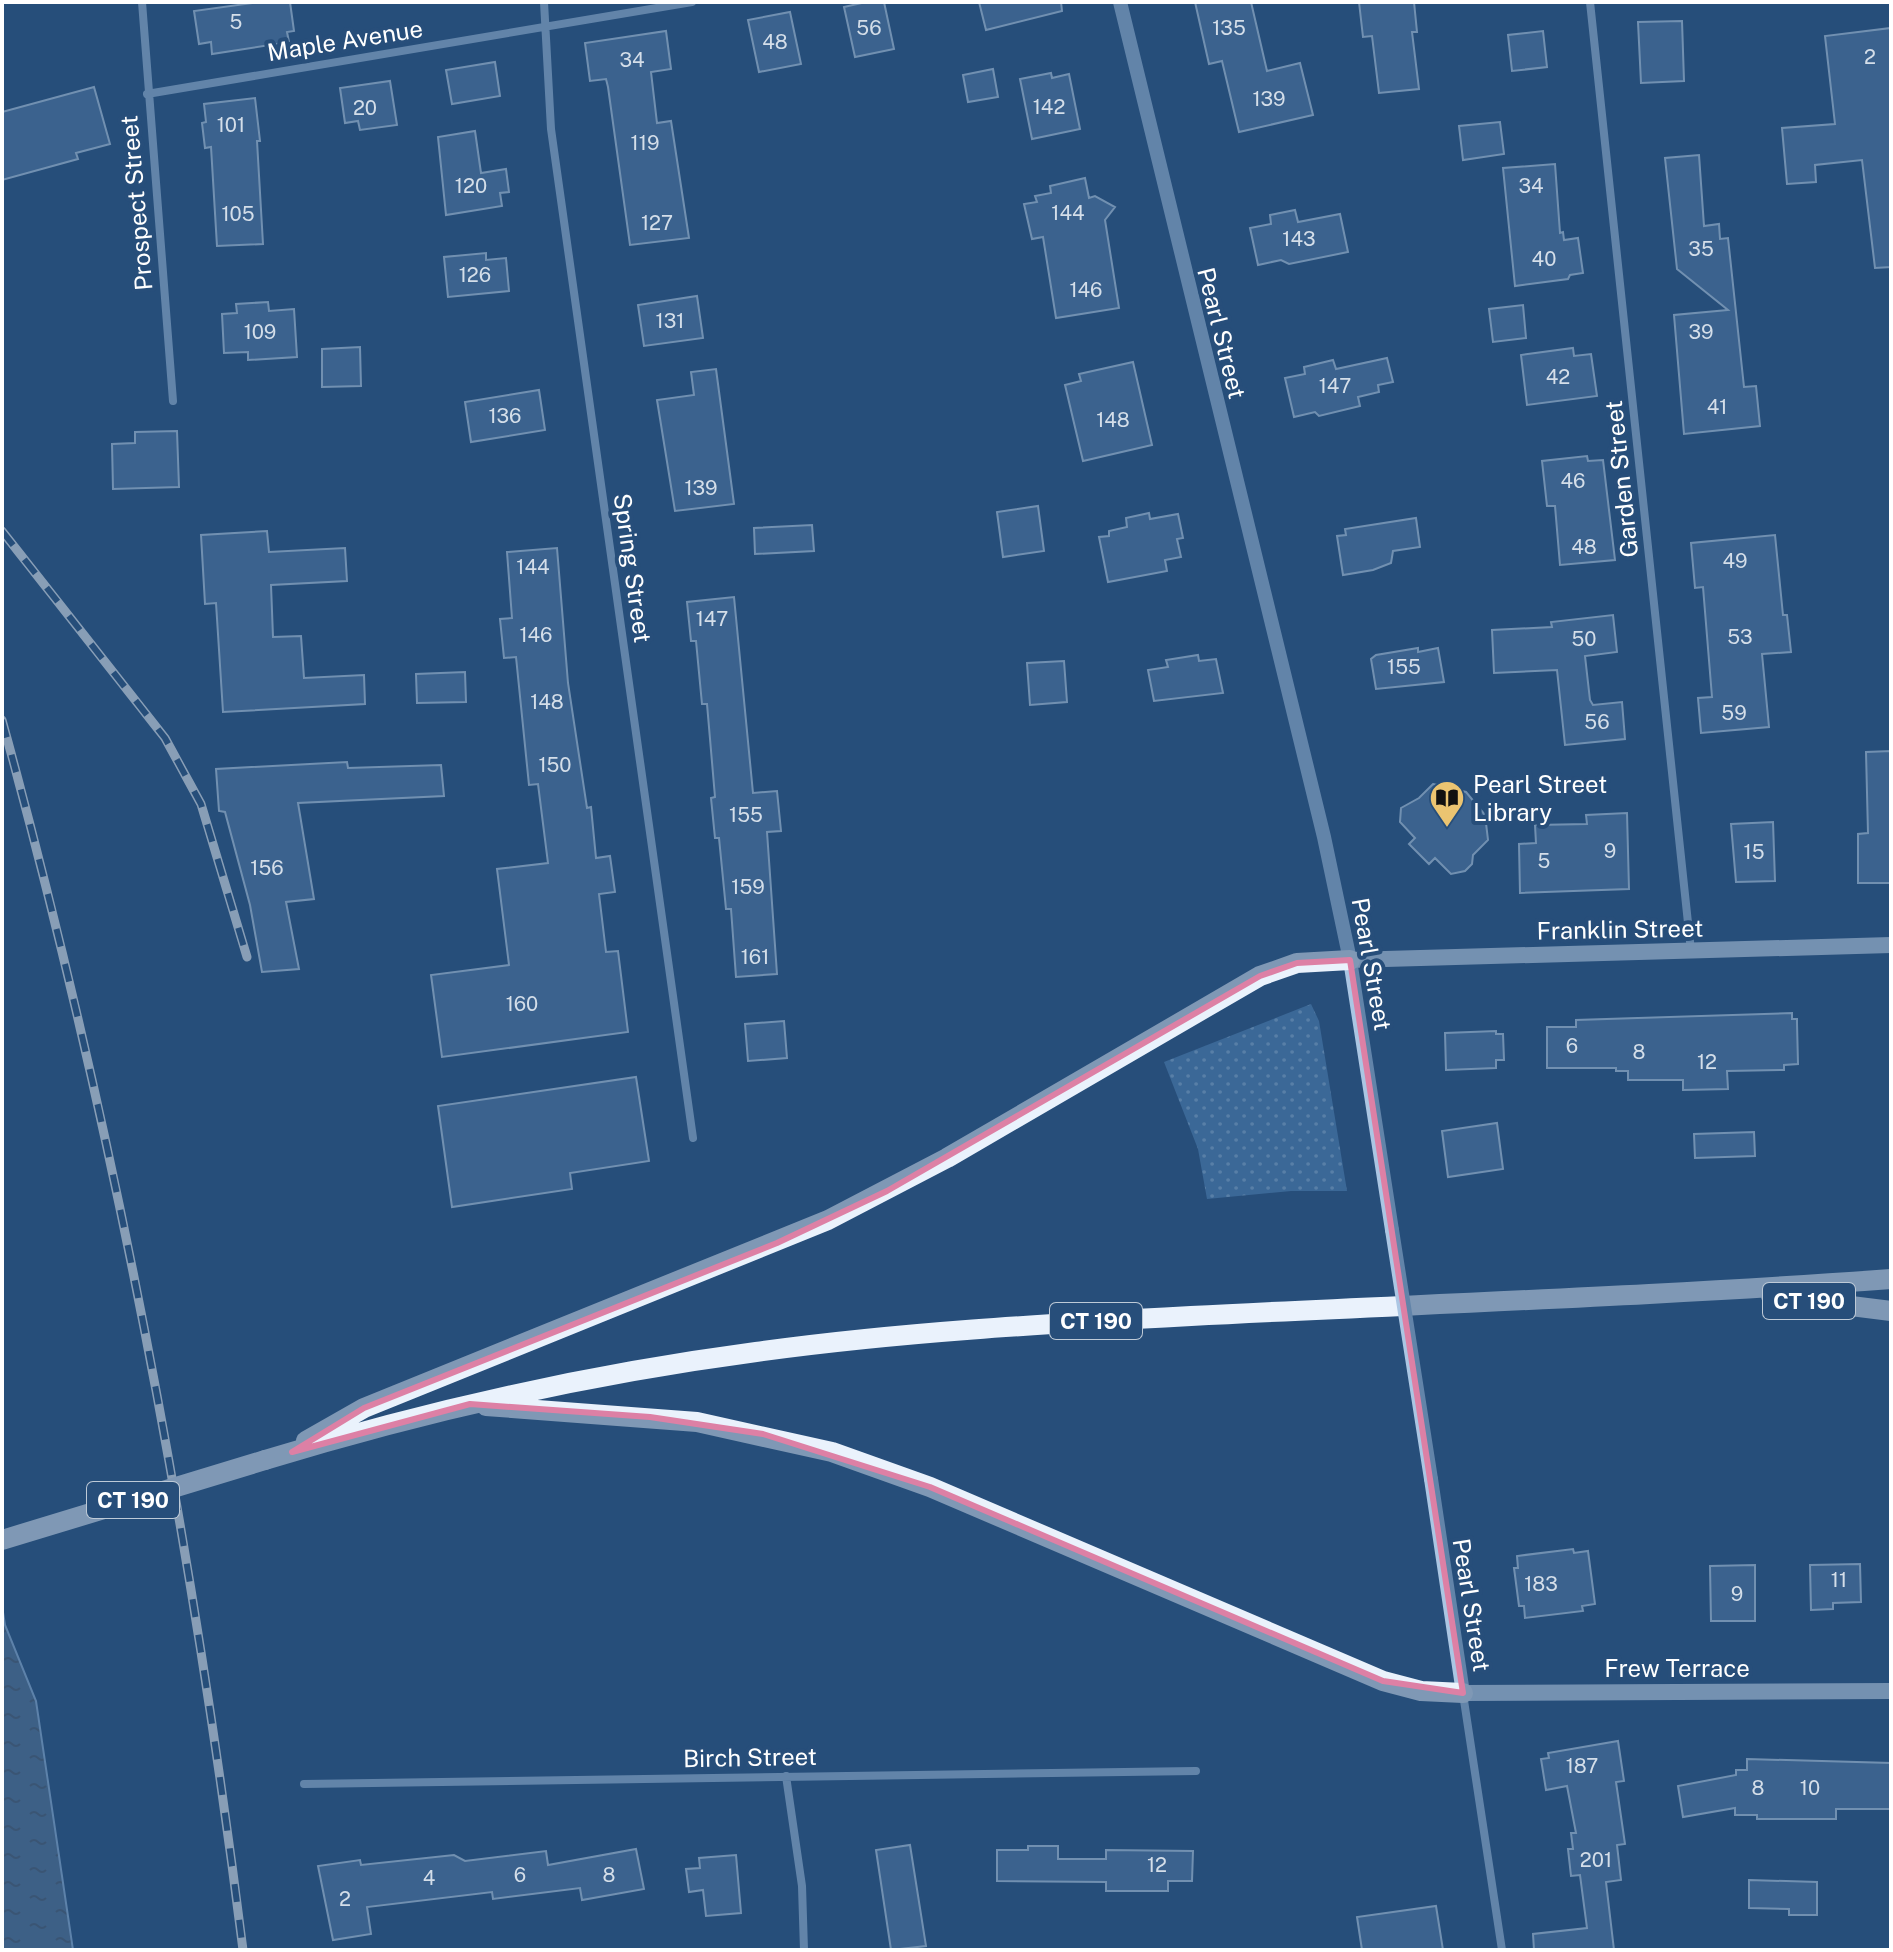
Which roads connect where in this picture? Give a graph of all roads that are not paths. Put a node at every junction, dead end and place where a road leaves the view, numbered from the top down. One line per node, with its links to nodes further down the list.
1 (142, 2): 7 (street, Prospect Street)
2 (544, 2): 6 (street, Spring Street)
3 (692, 2): 6 (street, Maple Avenue)
4 (1120, 2): 11 (street, Pearl Street)
5 (1590, 2): 10 (street, Garden Street)
6 (545, 28): 7 (street, Maple Avenue); 12 (street, Spring Street)
7 (147, 94): 8 (street, Prospect Street)
8 (173, 401)
9 (1891, 945): 10 (main road, Franklin Street)
10 (1691, 951): 11 (main road, Franklin Street)
11 (1350, 960): 17 (main road); 20 (street, Pearl Street, bridge)
12 (693, 1138)
13 (1891, 1279): 14 (main road, CT 190)
14 (1727, 1291): 15 (main road, CT 190); 16 (main road, CT 190)
15 (1891, 1311)
16 (470, 1404): 17 (main road, CT 190); 20 (main road)
17 (292, 1452): 18 (main road, CT 190, bridge)
18 (2, 1540)
19 (1891, 1691): 20 (main road, Frew Terrace)
20 (1463, 1693): 25 (street, Pearl Street)
21 (1196, 1771): 22 (street, Birch Street)
22 (786, 1776): 23 (street, Birch Street); 24 (street)
23 (304, 1784)
24 (804, 1950)
25 (1502, 1950)

